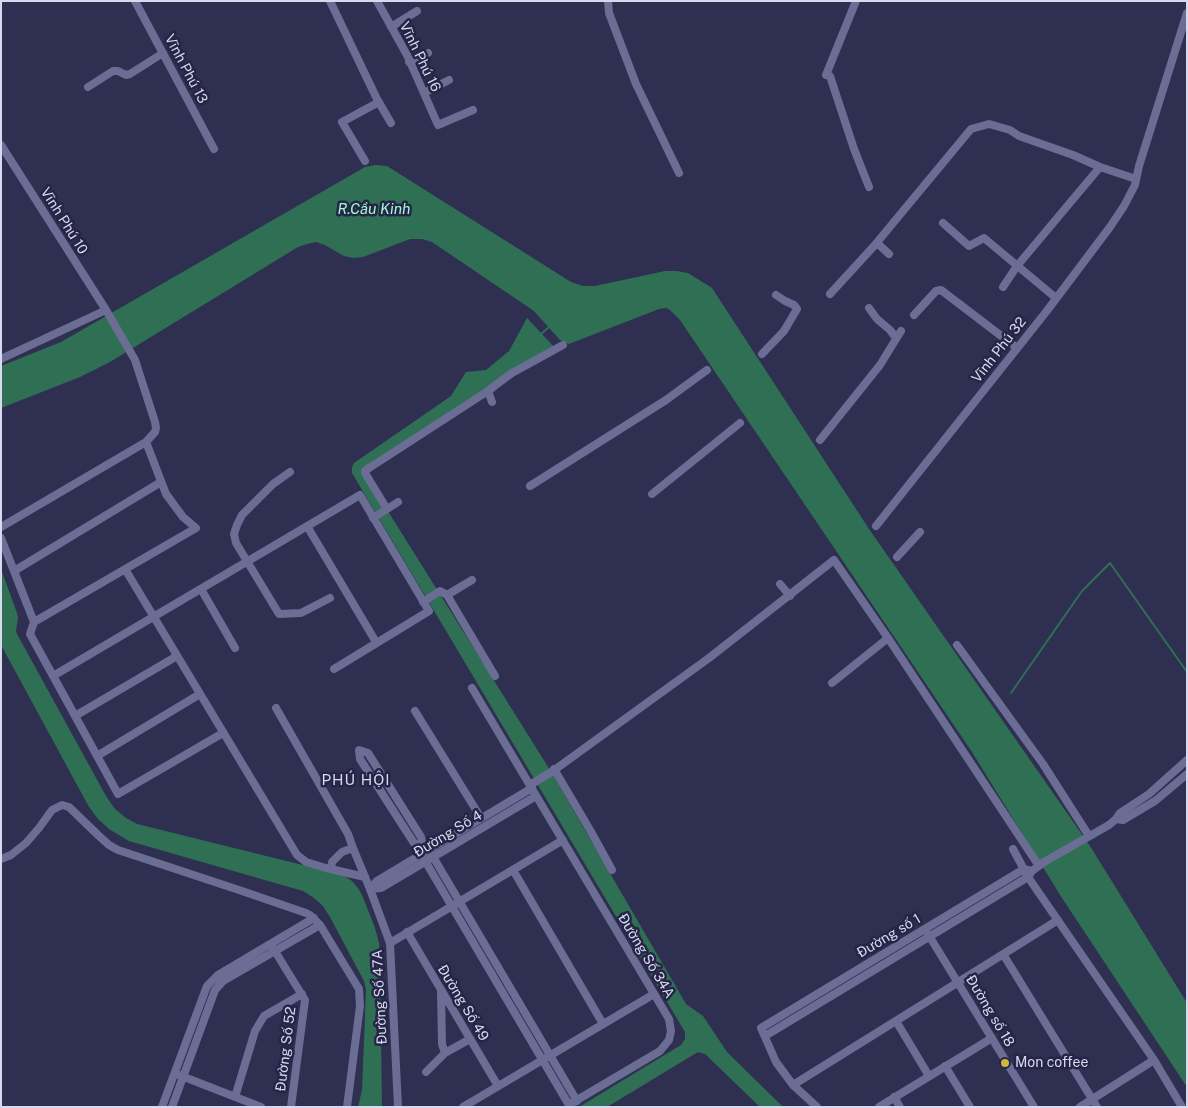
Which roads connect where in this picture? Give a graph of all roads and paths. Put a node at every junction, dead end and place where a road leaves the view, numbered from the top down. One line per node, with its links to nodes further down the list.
1 (135, 1): 9 (street, Vĩnh Phú 13)
2 (330, 1): 15 (street)
3 (377, 1): 8 (street, Vĩnh Phú 16)
4 (608, 1): 22 (street)
5 (856, 1): 24 (street)
6 (417, 12): 8 (street)
7 (1187, 13): 23 (street, Vĩnh Phú 32)
8 (391, 27): 11 (street, Vĩnh Phú 16)
9 (163, 53): 13 (street); 19 (street, Vĩnh Phú 13)
10 (428, 53): 11 (street)
11 (409, 62): 14 (street, Vĩnh Phú 16)
12 (449, 80): 14 (street)
13 (88, 87)
14 (424, 93): 16 (street, Vĩnh Phú 16)
15 (379, 102): 17 (street); 20 (street)
16 (473, 110)
17 (391, 123)
18 (1, 144): 34 (street, Vĩnh Phú 10)
19 (214, 149)
20 (364, 161)
21 (1100, 167): 23 (street); 26 (street); 28 (street)
22 (679, 173)
23 (1136, 182): 32 (street, Vĩnh Phú 32)
24 (869, 187)
25 (943, 223): 28 (street)
26 (877, 242): 27 (street); 31 (street)
27 (889, 254)
28 (1017, 266): 29 (street); 32 (street)
29 (1003, 288)
30 (776, 294): 38 (street)
31 (830, 294)
32 (1056, 298): 37 (street, Vĩnh Phú 32)
33 (869, 308): 44 (street)
34 (107, 313): 39 (street); 45 (street, Vĩnh Phú 10)
35 (914, 315): 37 (street)
36 (563, 345): 41 (street)
37 (1017, 348): 54 (street, Vĩnh Phú 32)
38 (762, 354)
39 (1, 360)
40 (707, 370): 48 (street)
41 (488, 391): 42 (street); 51 (street)
42 (492, 402)
43 (740, 423): 49 (street)
44 (820, 440)
45 (146, 442): 47 (street); 55 (street)
46 (290, 472): 59 (street)
47 (161, 482): 60 (street); 61 (street)
48 (530, 486)
49 (652, 494)
50 (398, 502): 51 (street)
51 (387, 509): 52 (street)
52 (374, 517): 53 (street); 68 (street)
53 (307, 526): 59 (street); 72 (street)
54 (876, 526)
55 (1, 528)
56 (920, 532): 58 (street)
57 (1, 538): 61 (street)
58 (897, 557)
59 (247, 562): 64 (street); 67 (street)
60 (125, 569): 69 (street); 70 (street)
61 (14, 571): 70 (street)
62 (472, 580): 65 (street)
63 (780, 584): 66 (street)
64 (201, 589): 69 (street); 74 (street)
65 (443, 593): 68 (street); 78 (street)
66 (790, 596): 71 (street); 88 (street)
67 (330, 598)
68 (425, 601): 72 (street)
69 (154, 617): 75 (street); 77 (street)
70 (34, 622): 77 (street)
71 (888, 638): 79 (street); 103 (street)
72 (376, 642): 76 (street)
73 (957, 645): 94 (street)
74 (235, 648)
75 (177, 656): 81 (street); 84 (street)
76 (334, 669)
77 (53, 676): 84 (street)
78 (495, 676)
79 (832, 684)
80 (472, 688): 90 (street, Đường Số 34A)
81 (200, 694): 85 (street); 86 (street)
82 (276, 708): 96 (street, Đường Số 47A)
83 (415, 711): 92 (street)
84 (75, 716): 86 (street)
85 (223, 733): 86 (street); 102 (street)
86 (97, 756)
87 (1187, 760): 93 (street)
88 (554, 770): 90 (street); 105 (street)
89 (1187, 774): 93 (street)
90 (532, 785): 91 (street, Đường Số 34A); 92 (street)
91 (536, 796): 95 (street, Đường Số 34A); 99 (street, Đường Số 4)
92 (481, 818): 98 (street)
93 (1116, 819): 94 (street)
94 (1086, 838): 103 (street)
95 (563, 840): 104 (street); 123 (street, Đường Số 34A)
96 (353, 848): 102 (street); 106 (street, Đường Số 47A)
97 (1013, 849): 103 (street)
98 (424, 851): 98 (street); 99 (street); 101 (street); 107 (street)
99 (433, 858): 101 (street, Đường Số 4); 108 (street)
100 (1, 859): 110 (street)
101 (426, 862): 107 (street, Đường Số 4); 109 (street)
102 (331, 869): 106 (street)
103 (1033, 869): 111 (street); 113 (street, Đường số 1); 115 (street, Đường số 1)
104 (513, 870): 108 (street); 125 (street)
105 (612, 870)
106 (365, 878): 107 (street, Đường Số 47A)
107 (370, 889): 116 (street, Đường Số 47A)
108 (459, 902): 109 (street); 130 (street)
109 (452, 906): 114 (street); 131 (street)
110 (314, 918): 112 (street); 117 (street)
111 (1058, 920): 119 (street); 132 (street)
112 (320, 925): 118 (street); 148 (street)
113 (925, 929): 115 (street, Đường số 18); 126 (street, Đường số 1)
114 (407, 932): 116 (street); 121 (street, Đường Số 49)
115 (930, 937): 120 (street, Đường số 18); 126 (street, Đường số 1)
116 (390, 943): 149 (street, Đường Số 47A)
117 (270, 944): 118 (street, Đường Số 52); 135 (street)
118 (275, 951): 122 (street, Đường Số 52); 135 (street)
119 (1003, 954): 120 (street); 141 (street)
120 (958, 982): 124 (street); 127 (street, Đường số 18)
121 (441, 990): 128 (street, Đường Số 49); 129 (street)
122 (302, 994): 139 (street); 147 (street, Đường Số 52)
123 (654, 994): 125 (street); 142 (street, Đường Số 34A)
124 (896, 1021): 136 (street); 137 (street)
125 (603, 1024): 130 (street)
126 (765, 1036): 137 (street)
127 (992, 1038): 133 (street); 155 (street, Đường số 18)
128 (470, 1039): 129 (street); 138 (street, Đường Số 49)
129 (445, 1052): 134 (street)
130 (550, 1056): 131 (street); 142 (street)
131 (543, 1060): 138 (street); 143 (street)
132 (1154, 1060): 141 (street); 158 (street)
133 (945, 1066): 136 (street); 154 (street)
134 (426, 1072)
135 (179, 1075): 139 (street); 144 (street); 145 (street)
136 (929, 1076): 140 (street)
137 (793, 1085): 151 (street)
138 (498, 1086): 150 (street)
139 (235, 1097): 146 (street)
140 (894, 1097): 152 (street); 153 (street)
141 (1092, 1099): 156 (street); 157 (street)
142 (577, 1100): 143 (street, Đường Số 34A)
143 (568, 1106)
144 (162, 1107)
145 (172, 1107)
146 (261, 1107)
147 (292, 1107)
148 (347, 1107)
149 (398, 1107)
150 (463, 1107)
151 (817, 1107)
152 (879, 1107)
153 (900, 1107)
154 (970, 1107)
155 (1034, 1107)
156 (1080, 1107)
157 (1097, 1107)
158 (1182, 1107)

